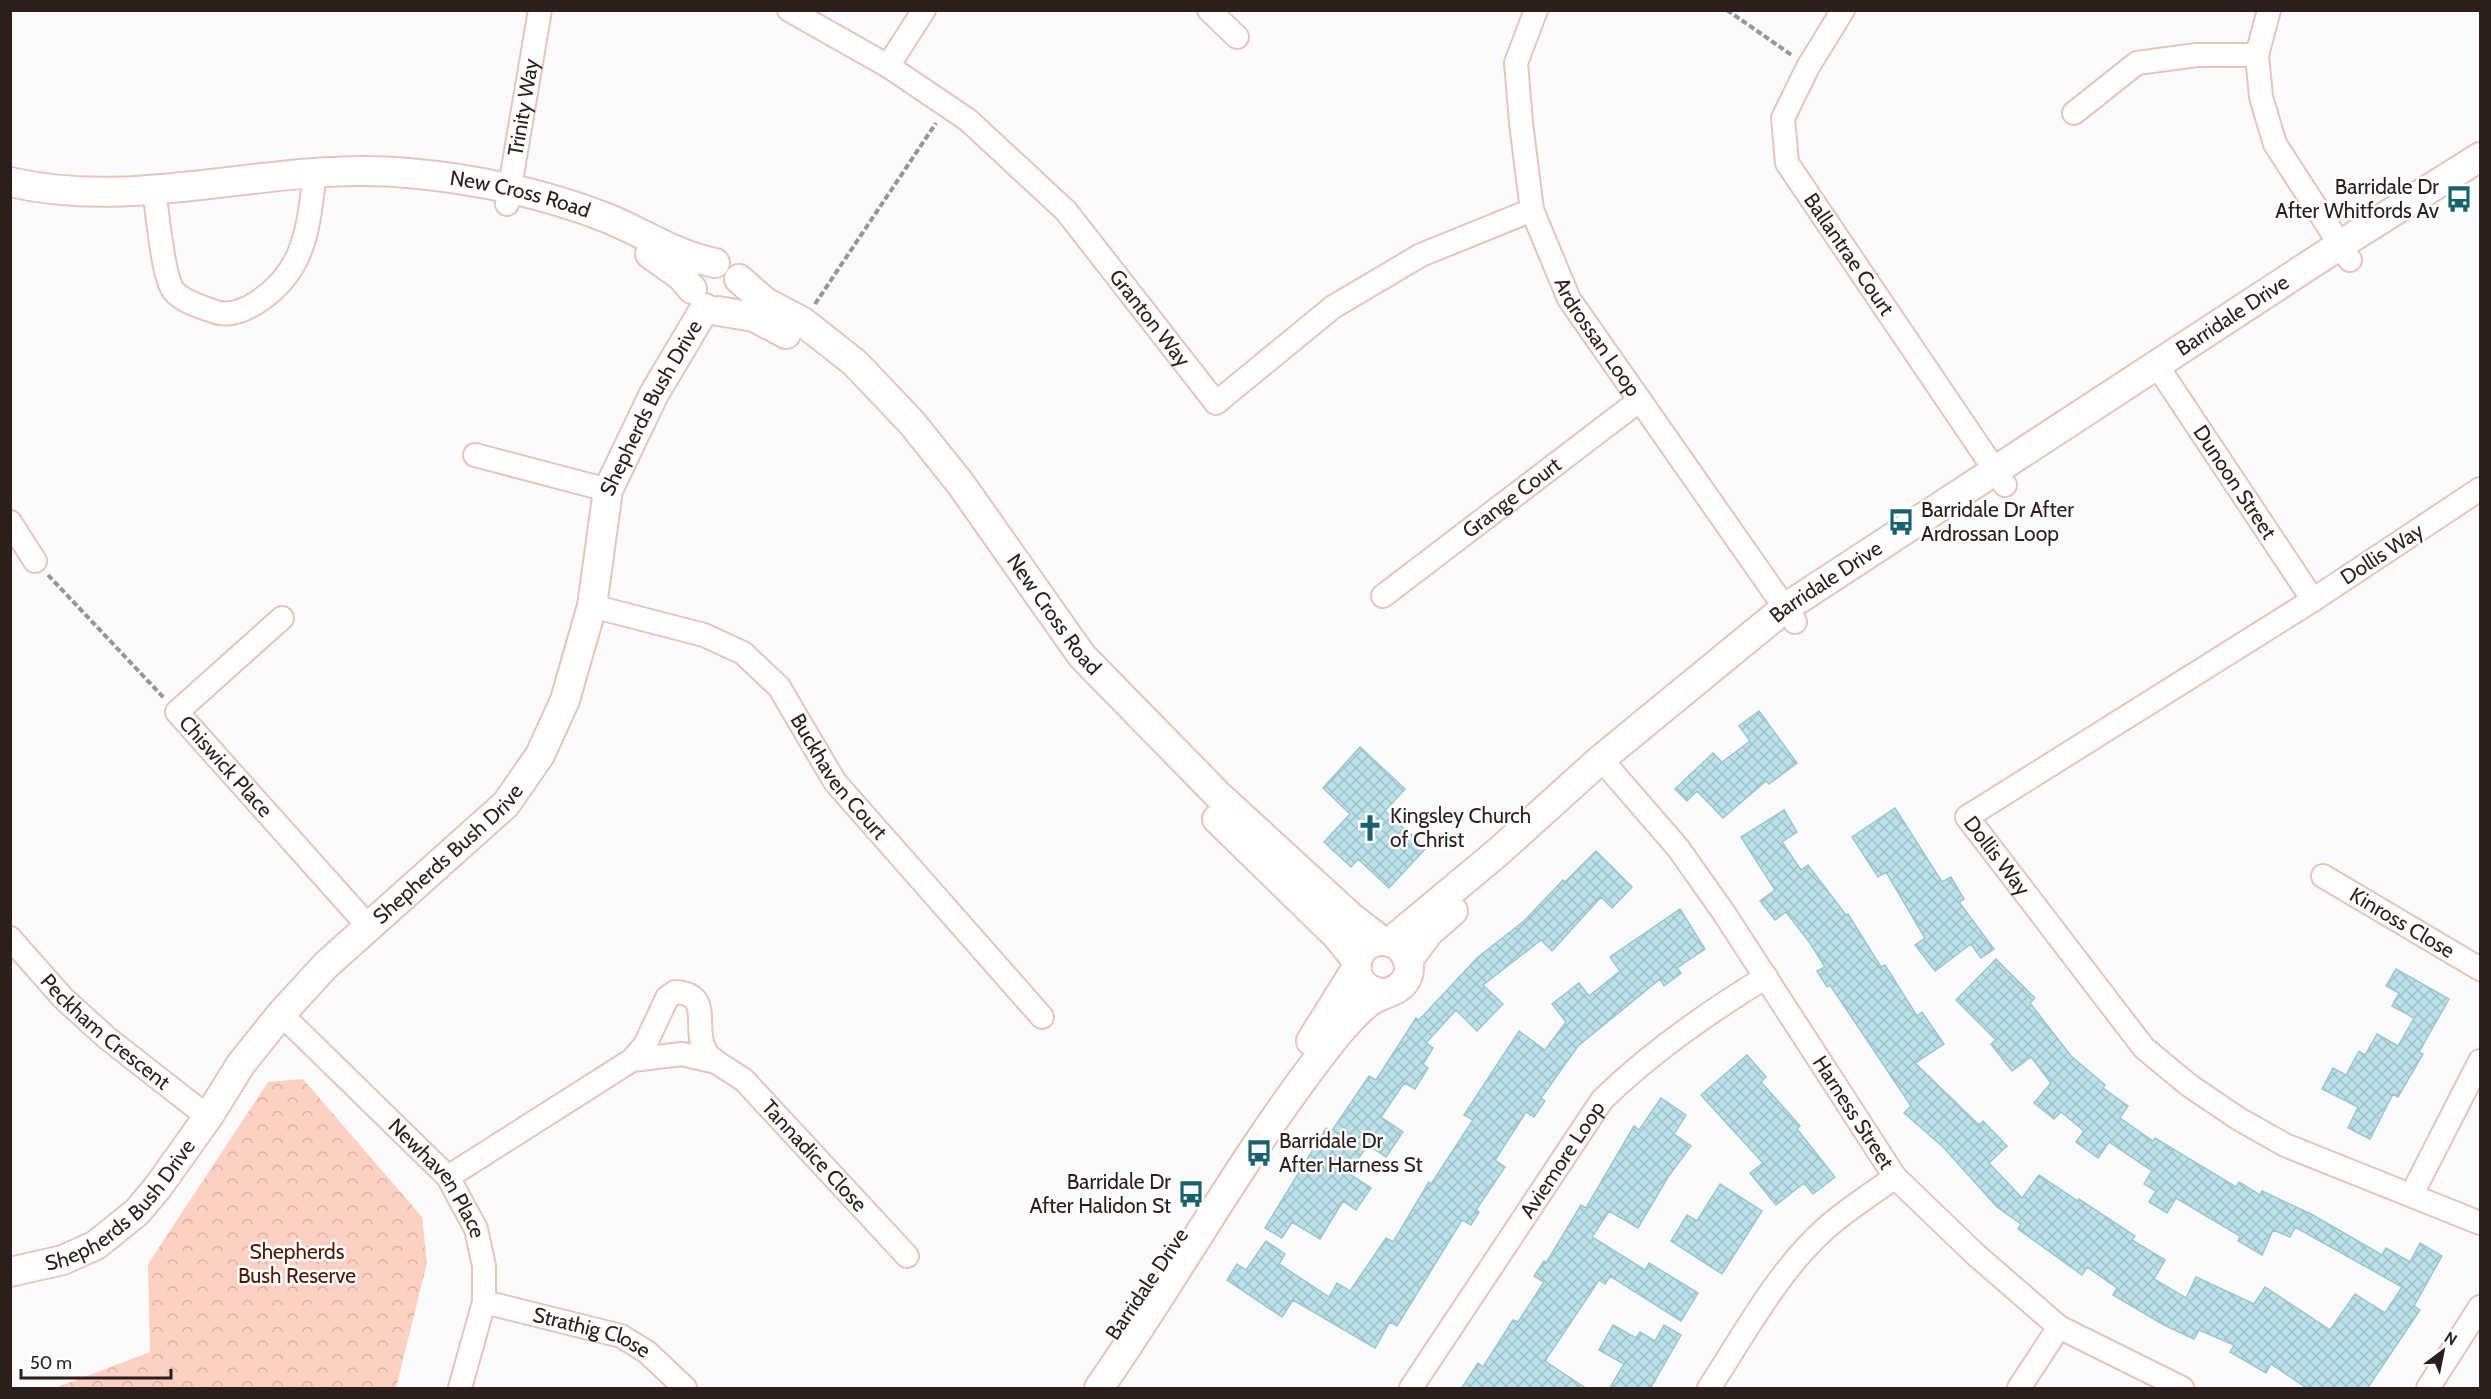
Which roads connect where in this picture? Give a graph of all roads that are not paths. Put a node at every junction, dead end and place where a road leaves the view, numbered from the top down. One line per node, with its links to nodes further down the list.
1 (540, 10): 16 (street, Trinity Way)
2 (789, 10): 10 (street, Granton Way)
3 (924, 10): 10 (street)
4 (1209, 10): 8 (street)
5 (1536, 10): 19 (street, Ardrossan Loop)
6 (1843, 10): 27 (street, Ballantrae Court)
7 (2269, 10): 9 (street)
8 (1237, 37)
9 (2257, 55): 11 (street); 20 (street)
10 (888, 66): 19 (street, Granton Way)
11 (2074, 113)
12 (2481, 157): 20 (street, Barridale Drive)
13 (2481, 177): 20 (street, Barridale Drive)
14 (314, 181): 16 (street, New Cross Road); 18 (street, New Cross Road); 18 (street)
15 (10, 182): 18 (street, New Cross Road)
16 (509, 195): 21 (street, New Cross Road); 23 (street, New Cross Road)
17 (10, 199): 18 (street, New Cross Road)
18 (156, 200)
19 (1532, 210): 25 (street, Ardrossan Loop)
20 (2345, 252): 24 (street, Barridale Drive)
21 (715, 263): 22 (street); 23 (street)
22 (739, 279): 23 (street); 41 (street, New Cross Road)
23 (705, 303): 29 (street, Shepherds Bush Drive); 42 (street, New Cross Road)
24 (2161, 372): 27 (street, Barridale Drive); 33 (street, Dunoon Street)
25 (1640, 400): 32 (street, Grange Court); 35 (street, Ardrossan Loop)
26 (475, 455): 29 (street)
27 (2000, 478): 35 (street, Barridale Drive)
28 (2481, 489): 33 (street, Dollis Way)
29 (608, 490): 34 (street, Shepherds Bush Drive)
30 (10, 522): 31 (street)
31 (35, 561)
32 (1383, 596)
33 (2313, 600): 54 (street, Dollis Way)
34 (592, 606): 39 (street, Shepherds Bush Drive); 47 (street, Buckhaven Court)
35 (1790, 615): 37 (street, Barridale Drive)
36 (282, 618): 39 (street, Chiswick Place)
37 (1607, 766): 41 (street, Barridale Drive); 44 (street, Harness Street)
38 (2323, 876): 43 (street, Kinross Close)
39 (369, 927): 46 (street, Shepherds Bush Drive)
40 (10, 938): 51 (street, Peckham Crescent)
41 (1393, 947): 42 (street); 45 (street)
42 (1356, 965): 45 (street); 63 (street, Barridale Drive)
43 (2481, 969)
44 (1766, 978): 53 (street, Harness Street); 65 (street, Aviemore Loop)
45 (1382, 993): 64 (street, Barridale Drive)
46 (281, 1014): 51 (street, Shepherds Bush Drive); 52 (street, Newhaven Place)
47 (1042, 1017)
48 (632, 1060): 50 (street, Tannadice Close); 50 (street, Tannadice Close); 52 (street, Tannadice Close)
49 (2481, 1061): 54 (street)
50 (716, 1062): 56 (street, Tannadice Close)
51 (208, 1117): 57 (street, Shepherds Bush Drive)
52 (448, 1177): 58 (street, Newhaven Place)
53 (1895, 1177): 60 (street, Harness Street); 66 (street)
54 (2412, 1194): 55 (street, Dollis Way)
55 (2481, 1223)
56 (907, 1256)
57 (10, 1272)
58 (484, 1302): 61 (street, Newhaven Place); 62 (street, Strathig Close)
59 (2481, 1307): 69 (street)
60 (2059, 1327): 67 (street); 68 (street, Harness Street)
61 (460, 1389)
62 (685, 1389)
63 (1076, 1389)
64 (1099, 1389)
65 (1411, 1389)
66 (1709, 1389)
67 (2019, 1389)
68 (2182, 1389)
69 (2428, 1389)

